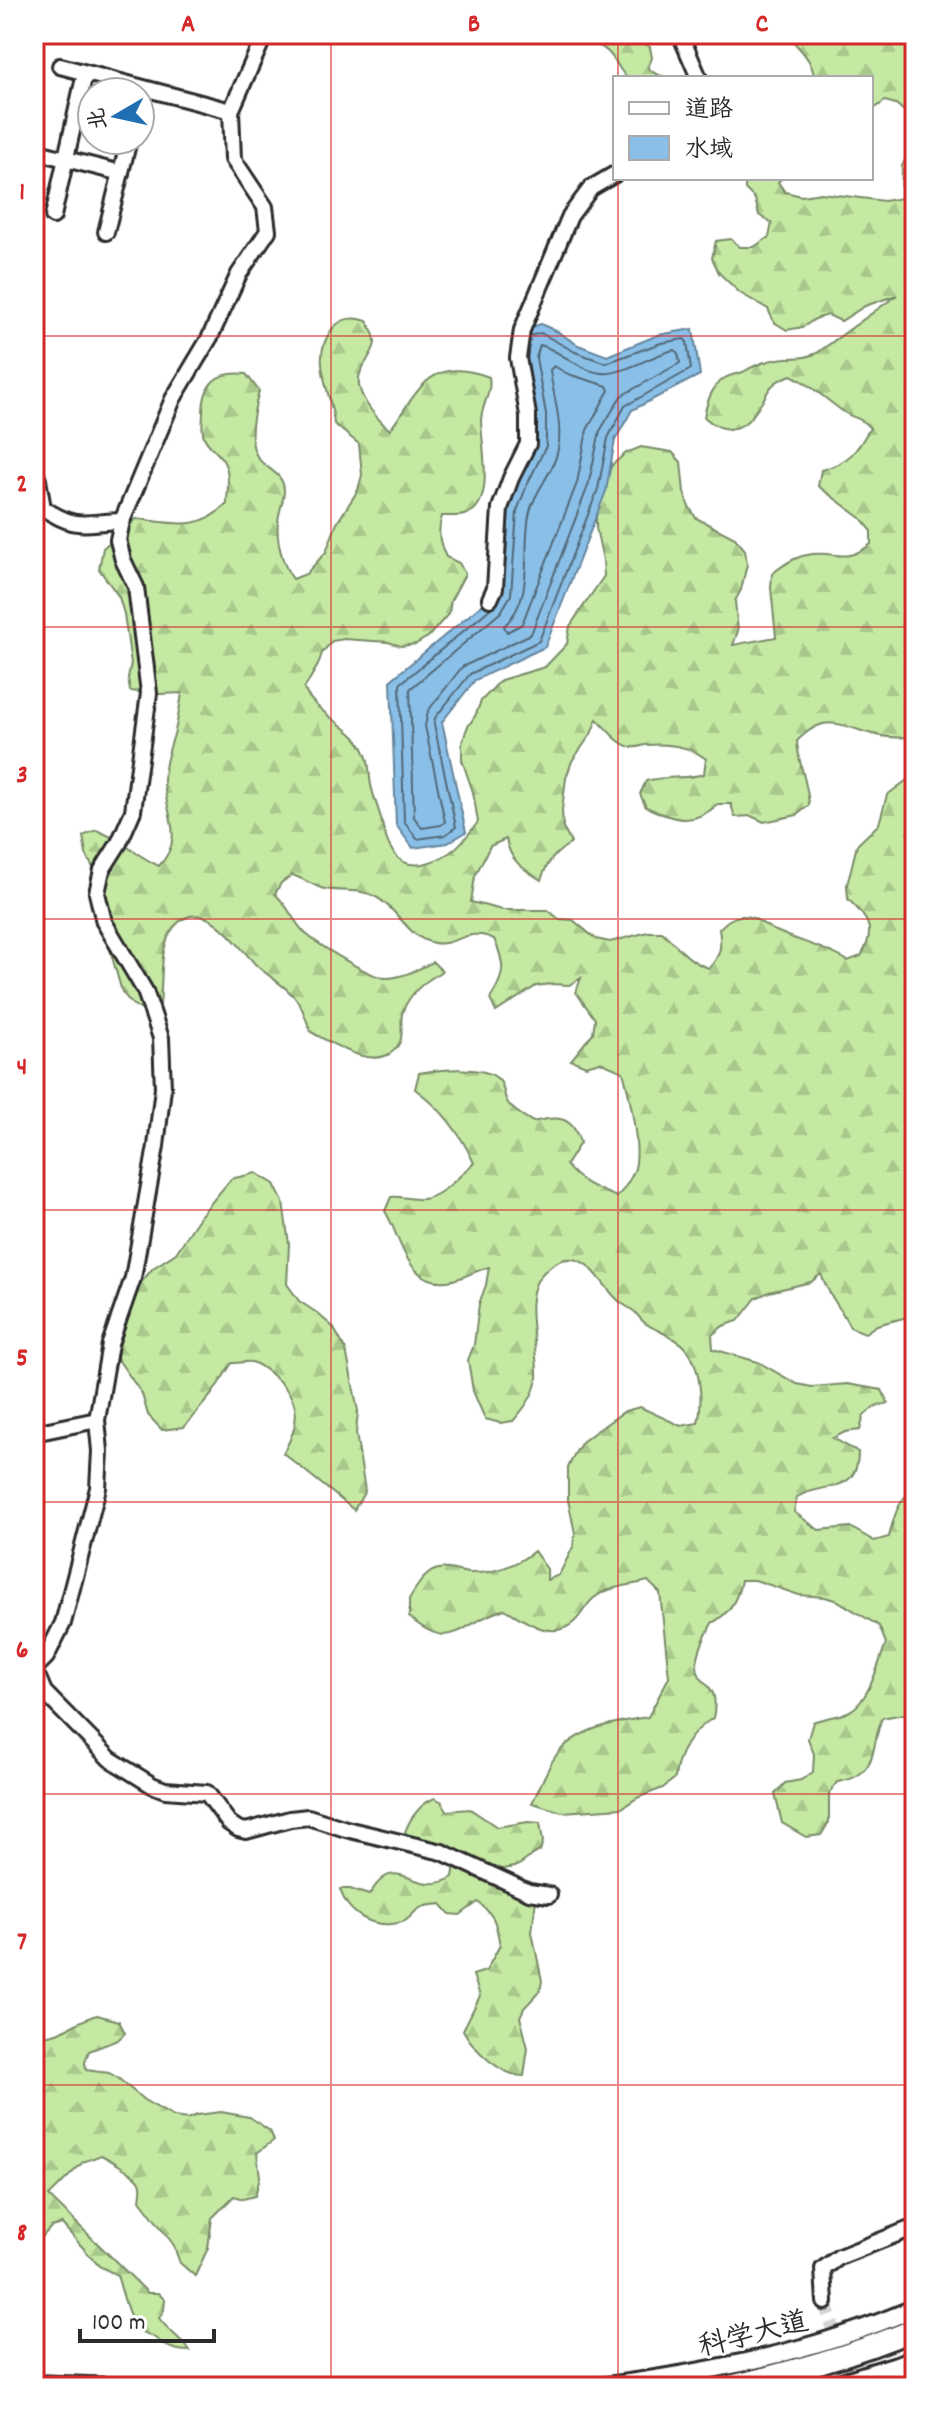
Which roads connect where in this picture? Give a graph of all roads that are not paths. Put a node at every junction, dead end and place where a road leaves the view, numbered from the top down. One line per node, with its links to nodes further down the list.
1 (265, 34): 8 (street)
2 (680, 34): 6 (street)
3 (60, 66): 4 (street)
4 (85, 73): 5 (street); 11 (street)
5 (95, 76)
6 (698, 76)
7 (156, 94): 8 (street)
8 (231, 111): 17 (street)
9 (34, 151): 11 (street)
10 (125, 156): 12 (street)
11 (66, 159): 12 (street); 14 (street)
12 (121, 173): 15 (street)
13 (613, 175): 18 (street)
14 (53, 216)
15 (106, 232)
16 (34, 470): 17 (street)
17 (122, 521): 19 (street)
18 (490, 599)
19 (97, 1420): 20 (street); 21 (street)
20 (34, 1433)
21 (34, 1672): 22 (street)
22 (549, 1895)
23 (915, 2227): 24 (street)
24 (825, 2302)
25 (915, 2308): 31 (main road, 科学大道)
26 (915, 2329): 32 (highway)
27 (915, 2360): 33 (highway)
28 (915, 2382): 34 (main road)
29 (34, 2384): 30 (main road)
30 (116, 2387)
31 (599, 2387)
32 (726, 2387)
33 (833, 2387)
34 (901, 2387)

